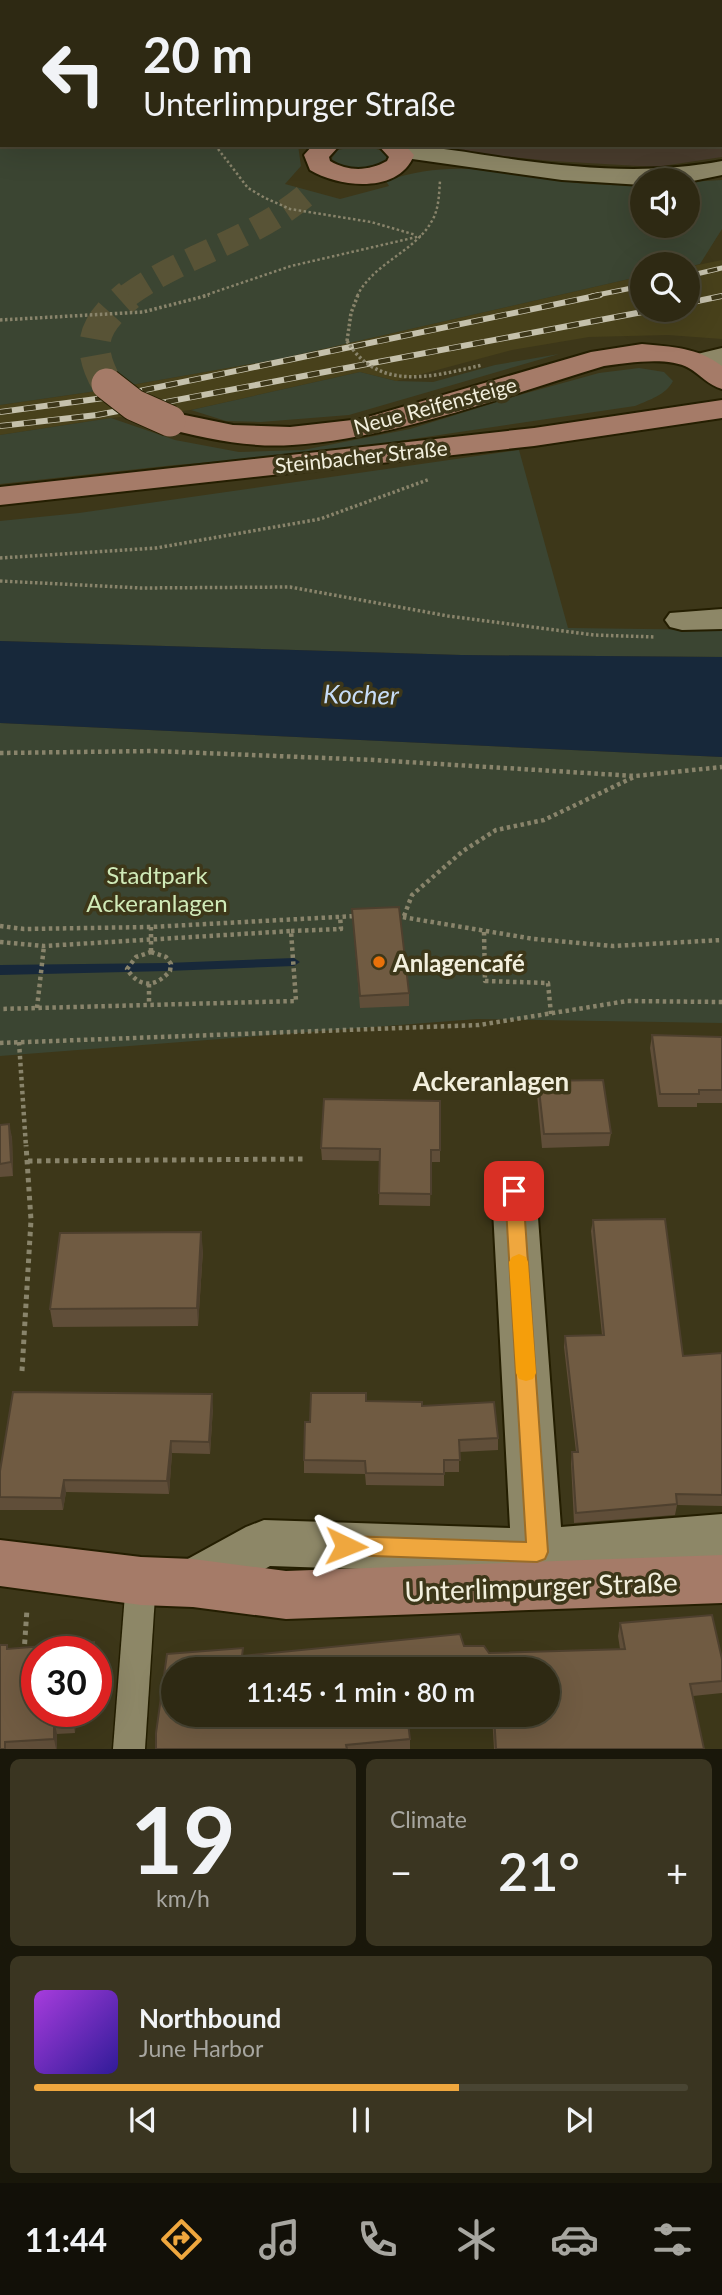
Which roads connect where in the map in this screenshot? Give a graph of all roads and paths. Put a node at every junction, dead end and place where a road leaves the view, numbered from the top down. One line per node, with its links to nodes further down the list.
1 (217, 147): 6 (path)
2 (396, 154): 3 (main road); 4 (street)
3 (330, 156)
4 (722, 168)
5 (441, 169): 6 (path)
6 (421, 236): 7 (path); 8 (path, bridge)
7 (0, 320)
8 (482, 365)
9 (715, 367): 10 (main road, Neue Reifensteige, bridge)
10 (107, 384)
11 (722, 409): 13 (main road, Steinbacher Straße)
12 (435, 478): 14 (path)
13 (0, 496)
14 (0, 558)
15 (0, 581): 17 (path)
16 (722, 619): 17 (street)
17 (672, 629)
18 (0, 753): 20 (path)
19 (722, 767): 20 (path)
20 (635, 776): 24 (path)
21 (340, 916): 22 (path); 26 (path); 27 (path)
22 (366, 916)
23 (391, 916): 24 (path)
24 (404, 916): 28 (path)
25 (0, 926): 26 (path)
26 (151, 927): 29 (path)
27 (291, 931): 29 (path); 36 (path)
28 (484, 932): 30 (path); 39 (path)
29 (151, 939): 32 (path); 33 (path)
30 (722, 940)
31 (0, 943): 32 (path)
32 (44, 946): 37 (path)
33 (151, 952): 34 (path); 34 (path)
34 (149, 984): 36 (path)
35 (722, 1002): 39 (path)
36 (149, 1005): 37 (path)
37 (37, 1008): 38 (path)
38 (0, 1009)
39 (551, 1014): 41 (path)
40 (0, 1042): 41 (path)
41 (19, 1042): 43 (path)
42 (303, 1158): 43 (path)
43 (28, 1161): 45 (path)
44 (514, 1191): 47 (street, Unterlimpurger Straße)
45 (22, 1371)
46 (722, 1537): 47 (street, Unterlimpurger Straße)
47 (537, 1552): 51 (street, Unterlimpurger Straße)
48 (15, 1565): 50 (main road, Unterlimpurger Straße); 52 (path)
49 (722, 1578): 51 (main road, Unterlimpurger Straße)
50 (141, 1581): 51 (main road, Unterlimpurger Straße); 53 (lane)
51 (193, 1583)
52 (22, 1636)
53 (129, 1749)

